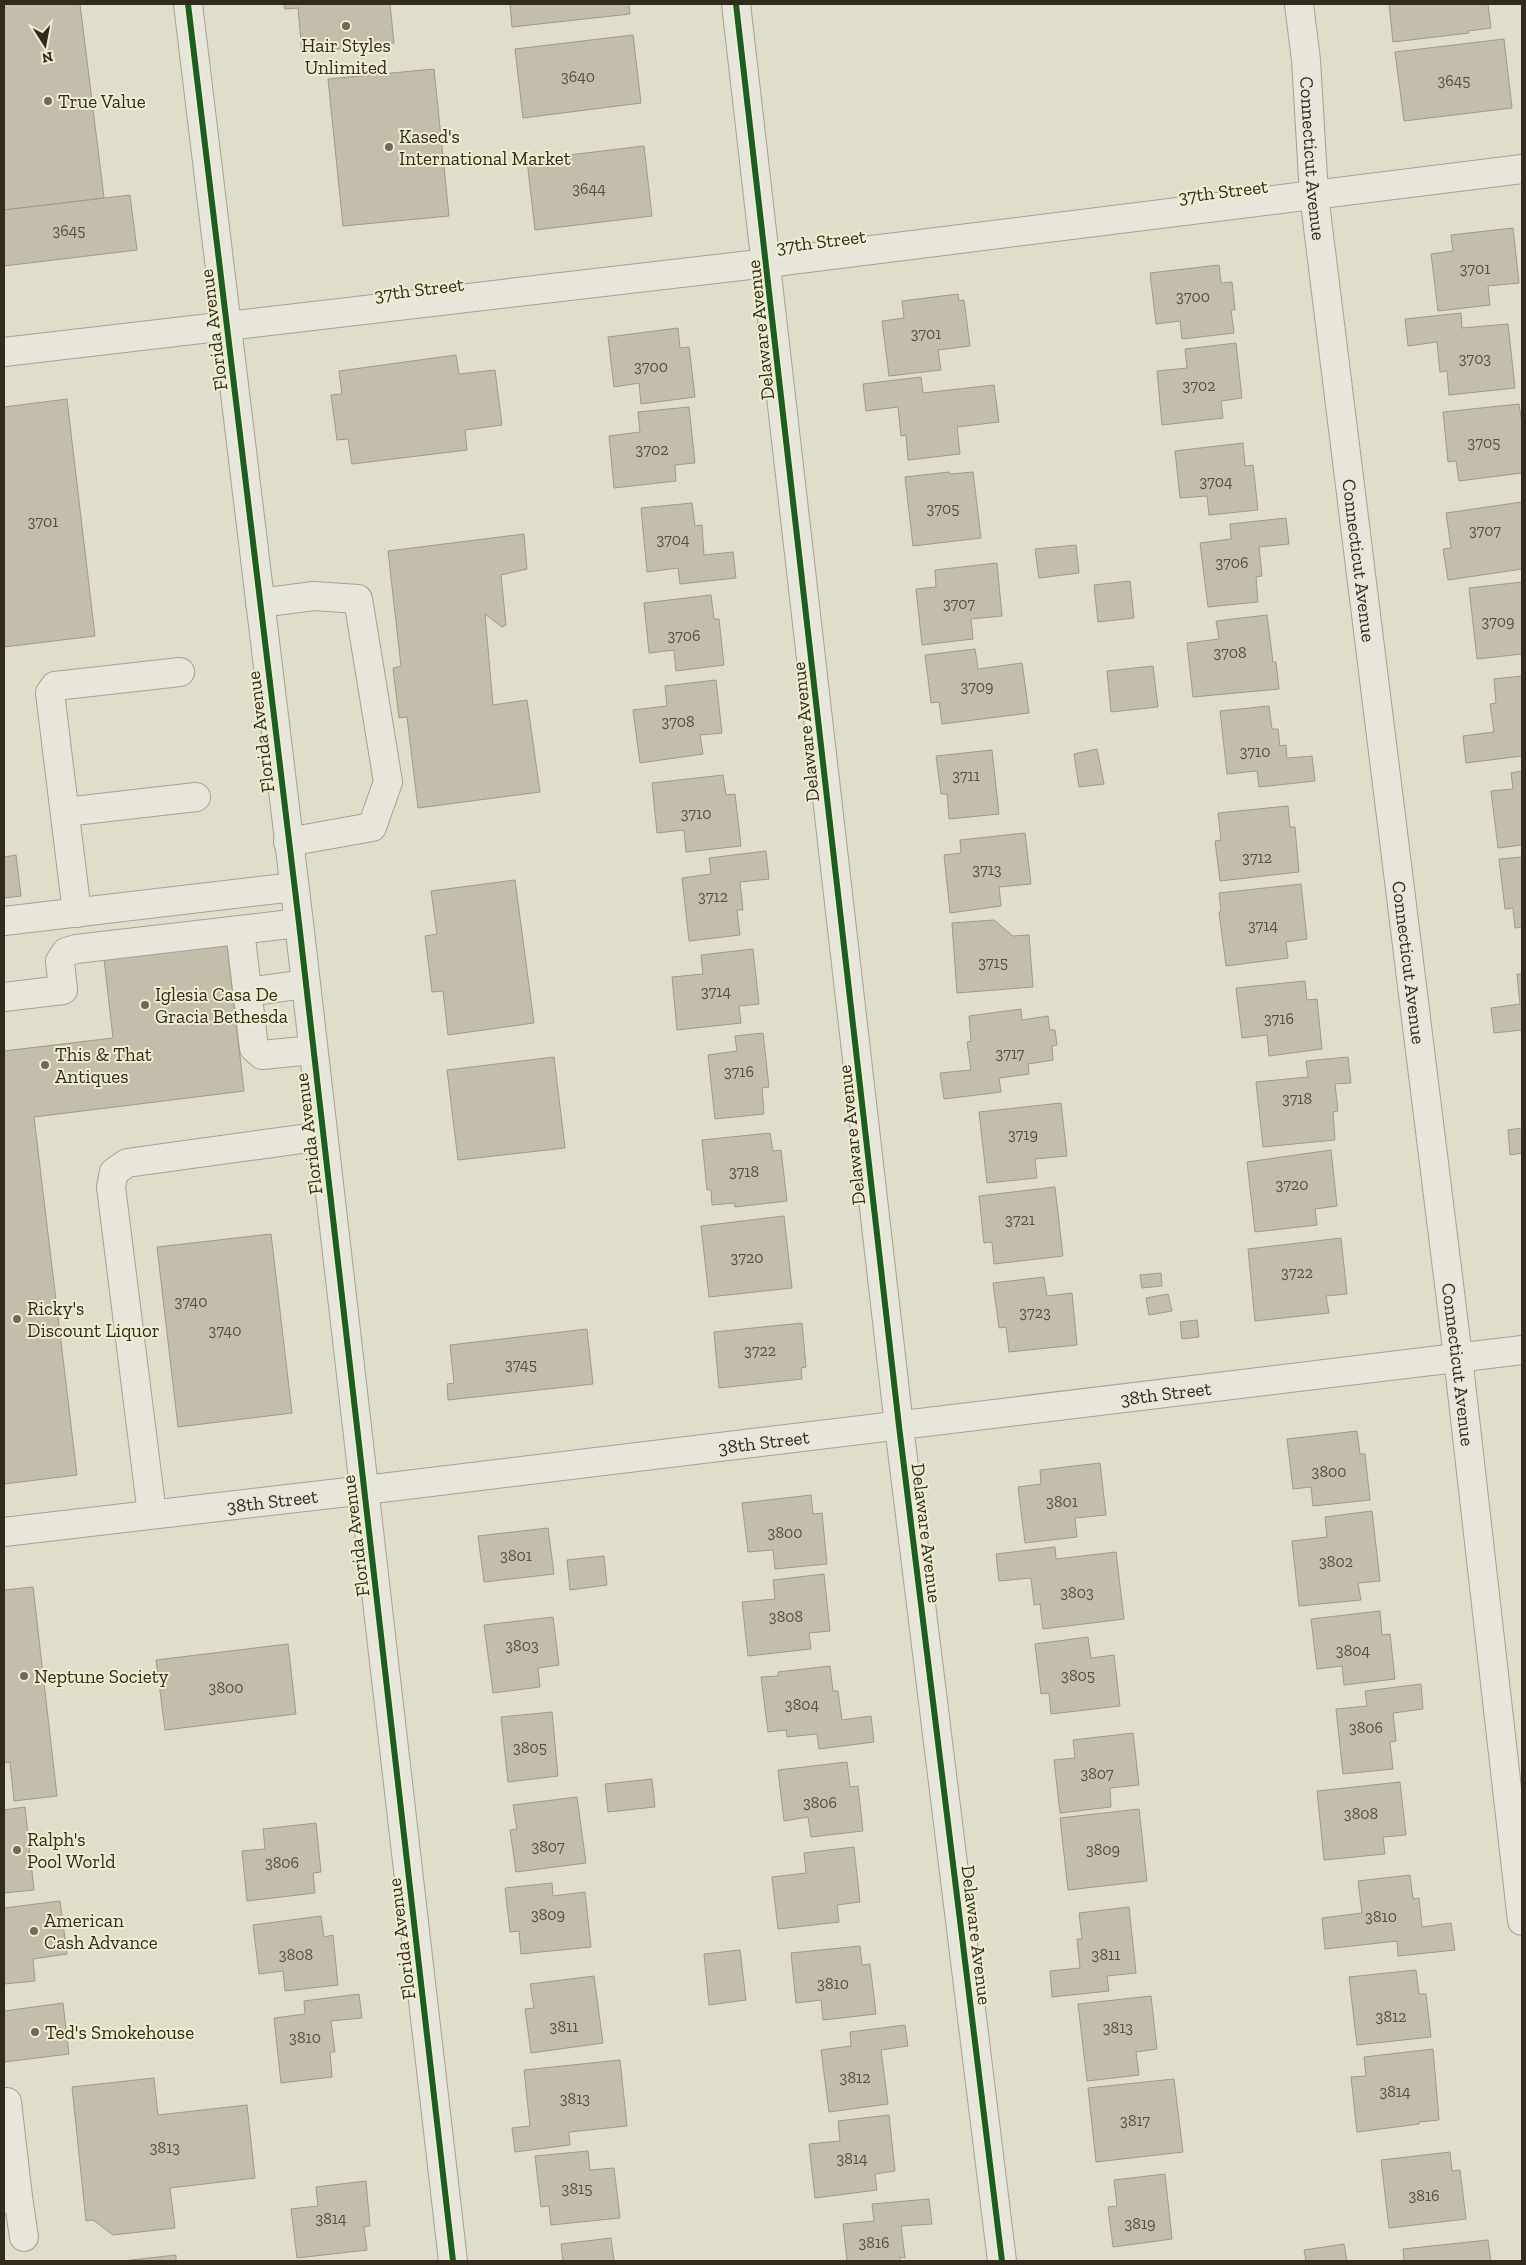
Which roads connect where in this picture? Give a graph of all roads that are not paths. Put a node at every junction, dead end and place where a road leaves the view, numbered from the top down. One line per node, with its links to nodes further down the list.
1 (188, 4): 7 (street, Florida Avenue)
2 (736, 4): 6 (street, Delaware Avenue)
3 (1299, 4): 5 (street, Connecticut Avenue)
4 (1522, 169): 5 (street, 37th Street)
5 (1314, 195): 6 (street, 37th Street); 25 (street, Connecticut Avenue)
6 (767, 263): 7 (street, 37th Street); 26 (street, Delaware Avenue)
7 (228, 327): 8 (street, 37th Street); 9 (street, Florida Avenue)
8 (4, 352)
9 (260, 603): 13 (street, Florida Avenue); 13 (street)
10 (180, 672): 12 (street)
11 (196, 797): 12 (street)
12 (65, 812): 15 (street)
13 (288, 842): 14 (street, Florida Avenue)
14 (294, 887): 15 (street); 17 (street, Florida Avenue)
15 (77, 913): 16 (street)
16 (4, 921)
17 (299, 923): 18 (street); 19 (street, Florida Avenue)
18 (240, 930): 20 (street); 21 (street)
19 (305, 984): 20 (street); 22 (street, Florida Avenue)
20 (247, 992): 22 (street)
21 (4, 997)
22 (313, 1050): 23 (street, Florida Avenue)
23 (323, 1136): 27 (street, Florida Avenue); 28 (street)
24 (1522, 1350): 25 (street, 38th Street)
25 (1458, 1357): 26 (street, 38th Street); 30 (street, Connecticut Avenue)
26 (899, 1426): 27 (street, 38th Street); 35 (street, Delaware Avenue)
27 (365, 1490): 28 (street, 38th Street); 34 (street, Florida Avenue)
28 (152, 1514): 29 (street, 38th Street)
29 (4, 1532)
30 (1522, 1921)
31 (7, 2102): 32 (street)
32 (11, 2198): 33 (street)
33 (24, 2237)
34 (453, 2261)
35 (1002, 2261)

